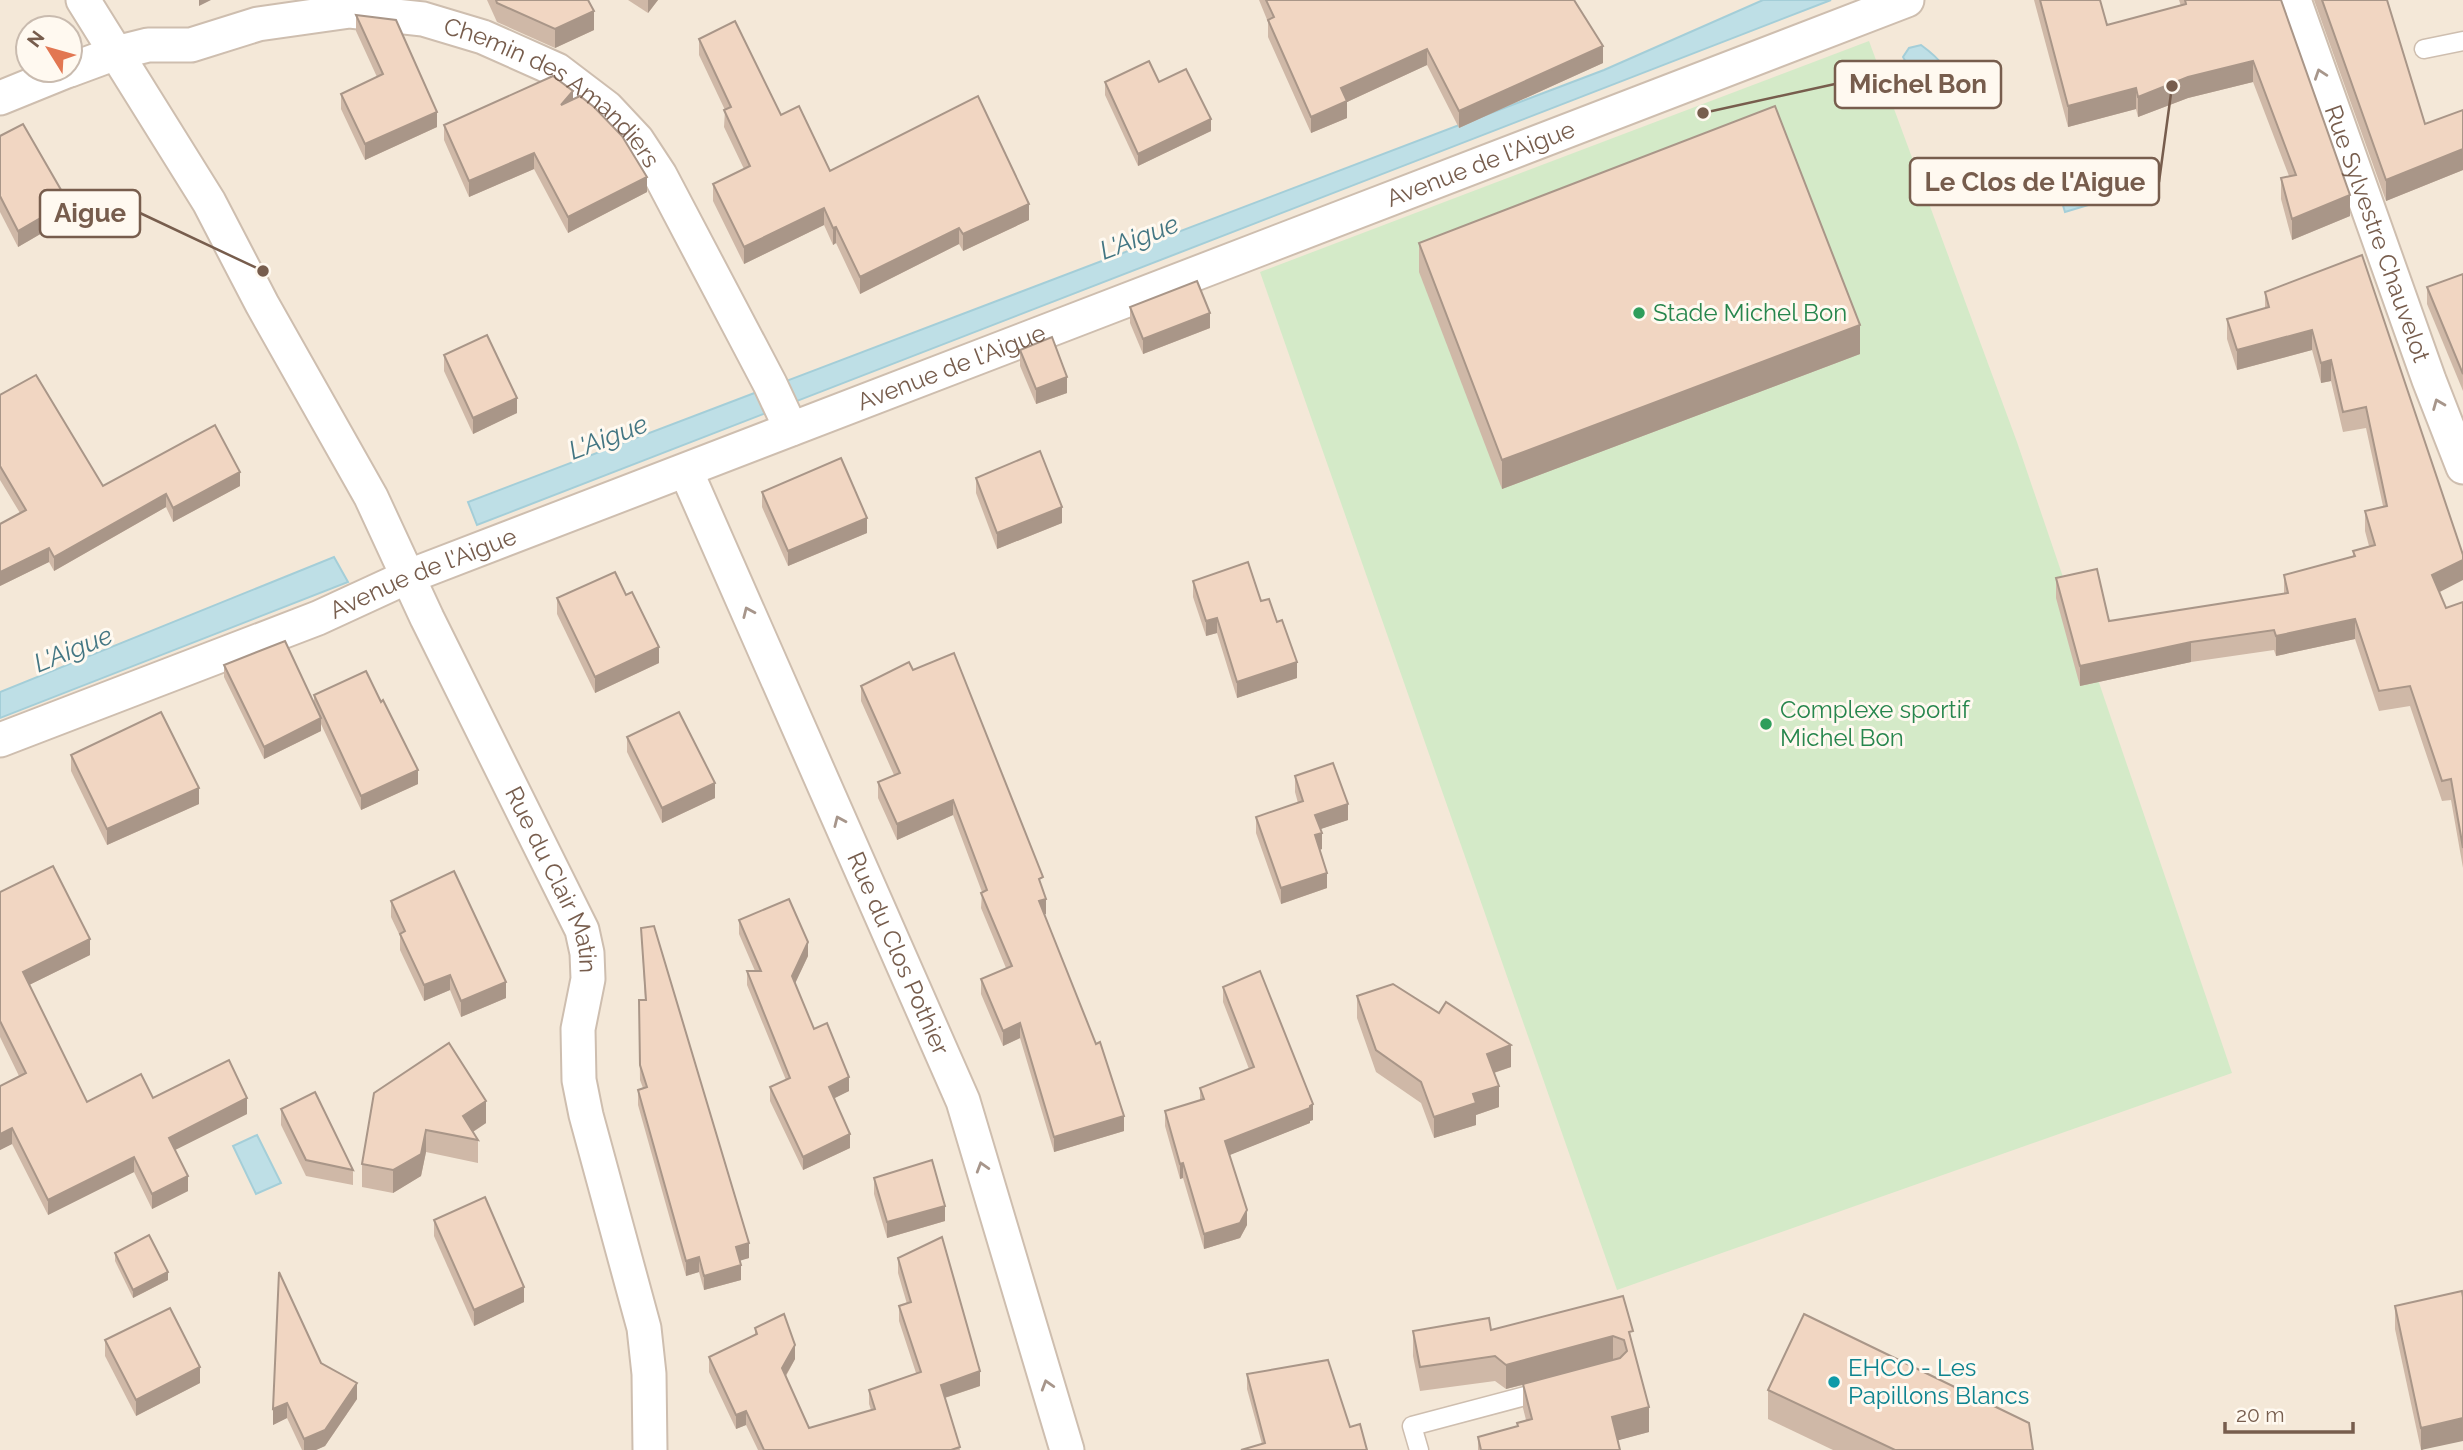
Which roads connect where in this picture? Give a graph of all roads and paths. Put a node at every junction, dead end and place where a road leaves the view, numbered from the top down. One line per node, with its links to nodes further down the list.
1 (83, 0): 6 (street, Rue du Clair Matin)
2 (1907, 0): 10 (street, Avenue de l'Aigue)
3 (2294, 0): 11 (street, Rue Sylvestre Chauvelot, one-way to 3)
4 (2463, 41): 5 (lane)
5 (2424, 49)
6 (116, 53): 7 (street, Chemin des Amandiers); 10 (street, Chemin des Amandiers); 13 (street, Rue du Clair Matin)
7 (84, 65)
8 (34, 84): 9 (street, Chemin des Amandiers)
9 (0, 98)
10 (781, 407): 12 (street, Avenue de l'Aigue)
11 (2463, 467)
12 (686, 471): 13 (street, Avenue de l'Aigue); 17 (street, Rue du Clos Pothier, one-way to 12)
13 (403, 568): 14 (street, Avenue de l'Aigue); 16 (street, Rue du Clair Matin)
14 (0, 740)
15 (1565, 1385): 18 (lane)
16 (650, 1450)
17 (1067, 1450)
18 (1419, 1450)

